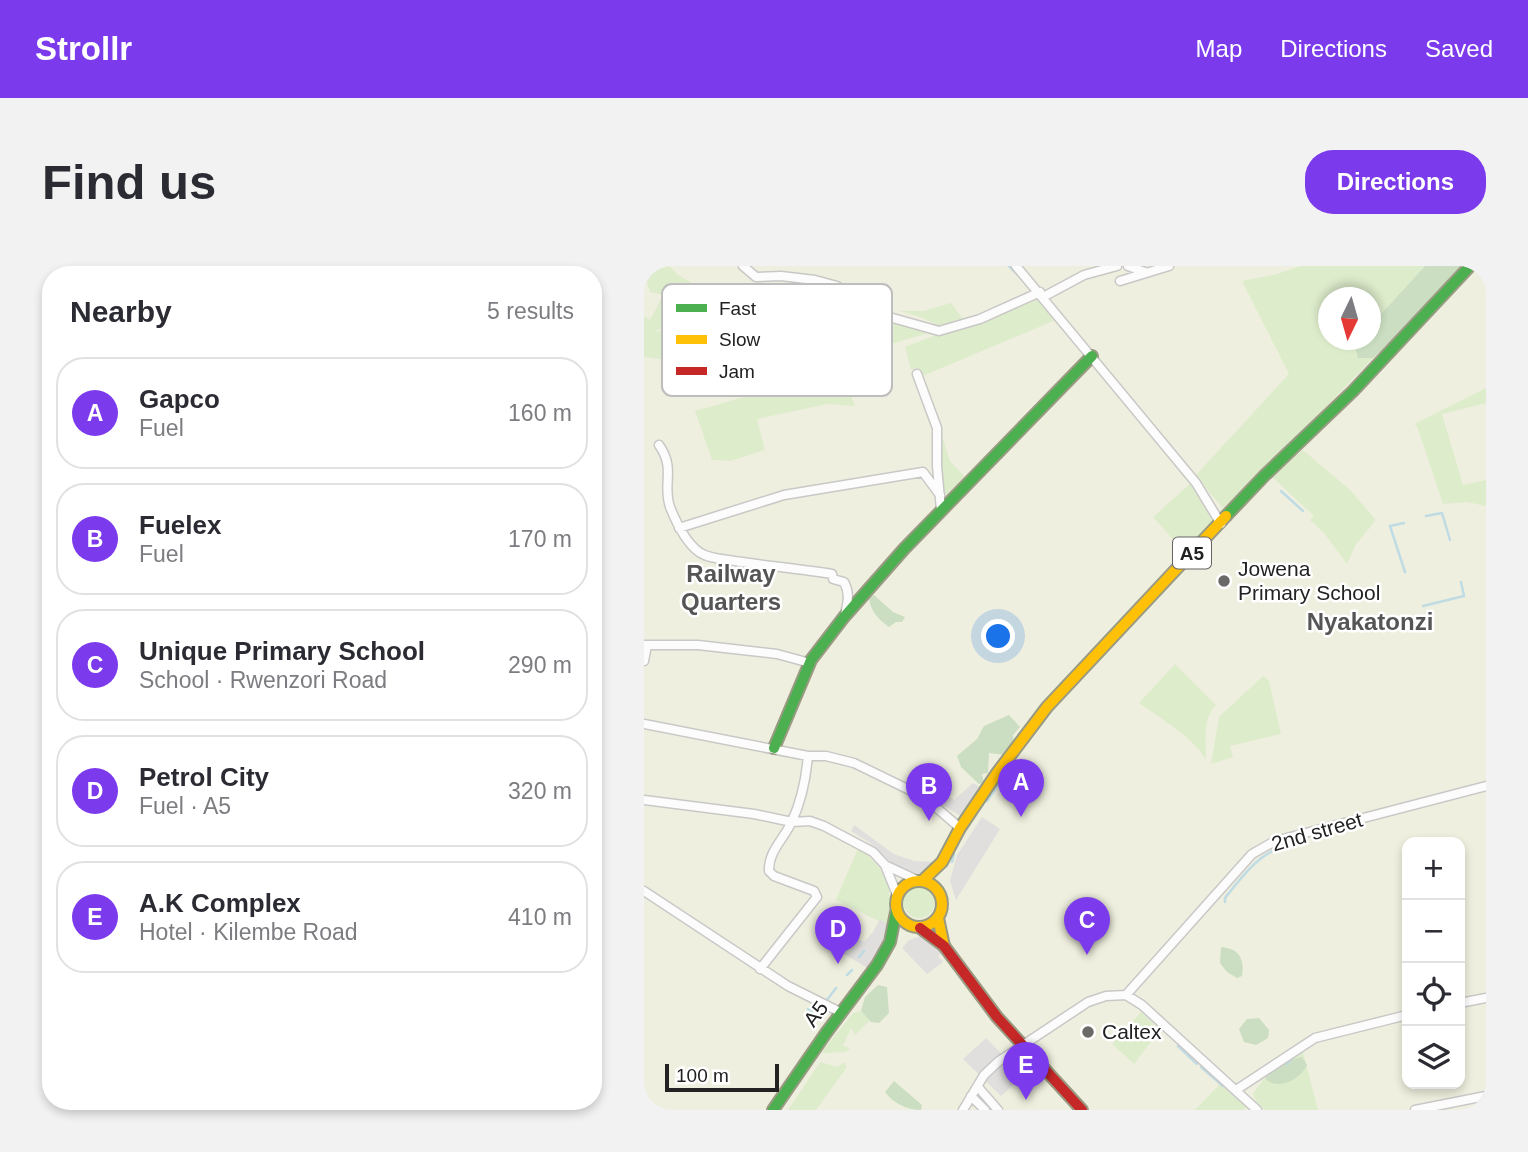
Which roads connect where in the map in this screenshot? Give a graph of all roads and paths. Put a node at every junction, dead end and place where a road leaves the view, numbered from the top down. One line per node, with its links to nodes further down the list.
1 (743, 266): 9 (street)
2 (1016, 266): 10 (street)
3 (1117, 266): 10 (street)
4 (1128, 266): 7 (street)
5 (1169, 266): 7 (street)
6 (1470, 266): 17 (main road, A5)
7 (1146, 273): 8 (street)
8 (1120, 281)
9 (830, 284)
10 (1041, 294): 11 (street); 12 (street)
11 (892, 318)
12 (1092, 356): 16 (main road); 17 (street)
13 (917, 374): 15 (street)
14 (659, 445): 18 (street)
15 (940, 495): 16 (street); 18 (street)
16 (941, 510): 19 (main road)
17 (1221, 524): 29 (main road, A5)
18 (679, 528): 19 (street)
19 (844, 617): 22 (main road)
20 (646, 645): 21 (street); 22 (street)
21 (644, 661)
22 (810, 663): 24 (main road)
23 (644, 724): 24 (street)
24 (774, 748): 25 (street)
25 (808, 756): 28 (street); 29 (street)
26 (1486, 786): 42 (street, 2nd street)
27 (644, 800): 28 (street)
28 (792, 822): 31 (street); 41 (street)
29 (960, 828): 30 (main road, A5)
30 (942, 862): 32 (main road, A5); 35 (main road, A5)
31 (885, 865): 32 (street); 34 (street)
32 (919, 881): 34 (main road, A5); 35 (main road)
33 (644, 891): 41 (street)
34 (897, 895): 36 (main road, A5)
35 (941, 895): 37 (main road, A5)
36 (897, 912): 38 (main road); 39 (main road, A5 / A5)
37 (938, 918): 38 (main road, A5); 40 (main road)
38 (916, 927): 39 (main road, A5 / A5); 40 (main road)
39 (890, 942): 45 (main road, A5 / A5)
40 (944, 946): 47 (main road)
41 (760, 969): 45 (street)
42 (1126, 995): 47 (street); 49 (street)
43 (1486, 998): 44 (street)
44 (1465, 1002)
45 (842, 1013): 52 (main road, A5 / A5)
46 (1402, 1016): 49 (street)
47 (1023, 1046): 48 (street); 56 (main road)
48 (978, 1087): 50 (street); 55 (street)
49 (1236, 1090): 57 (street)
50 (971, 1096): 53 (street); 54 (street)
51 (1486, 1096): 58 (street)
52 (773, 1110)
53 (963, 1110)
54 (985, 1110)
55 (998, 1110)
56 (1082, 1110)
57 (1257, 1110)
58 (1416, 1110)

